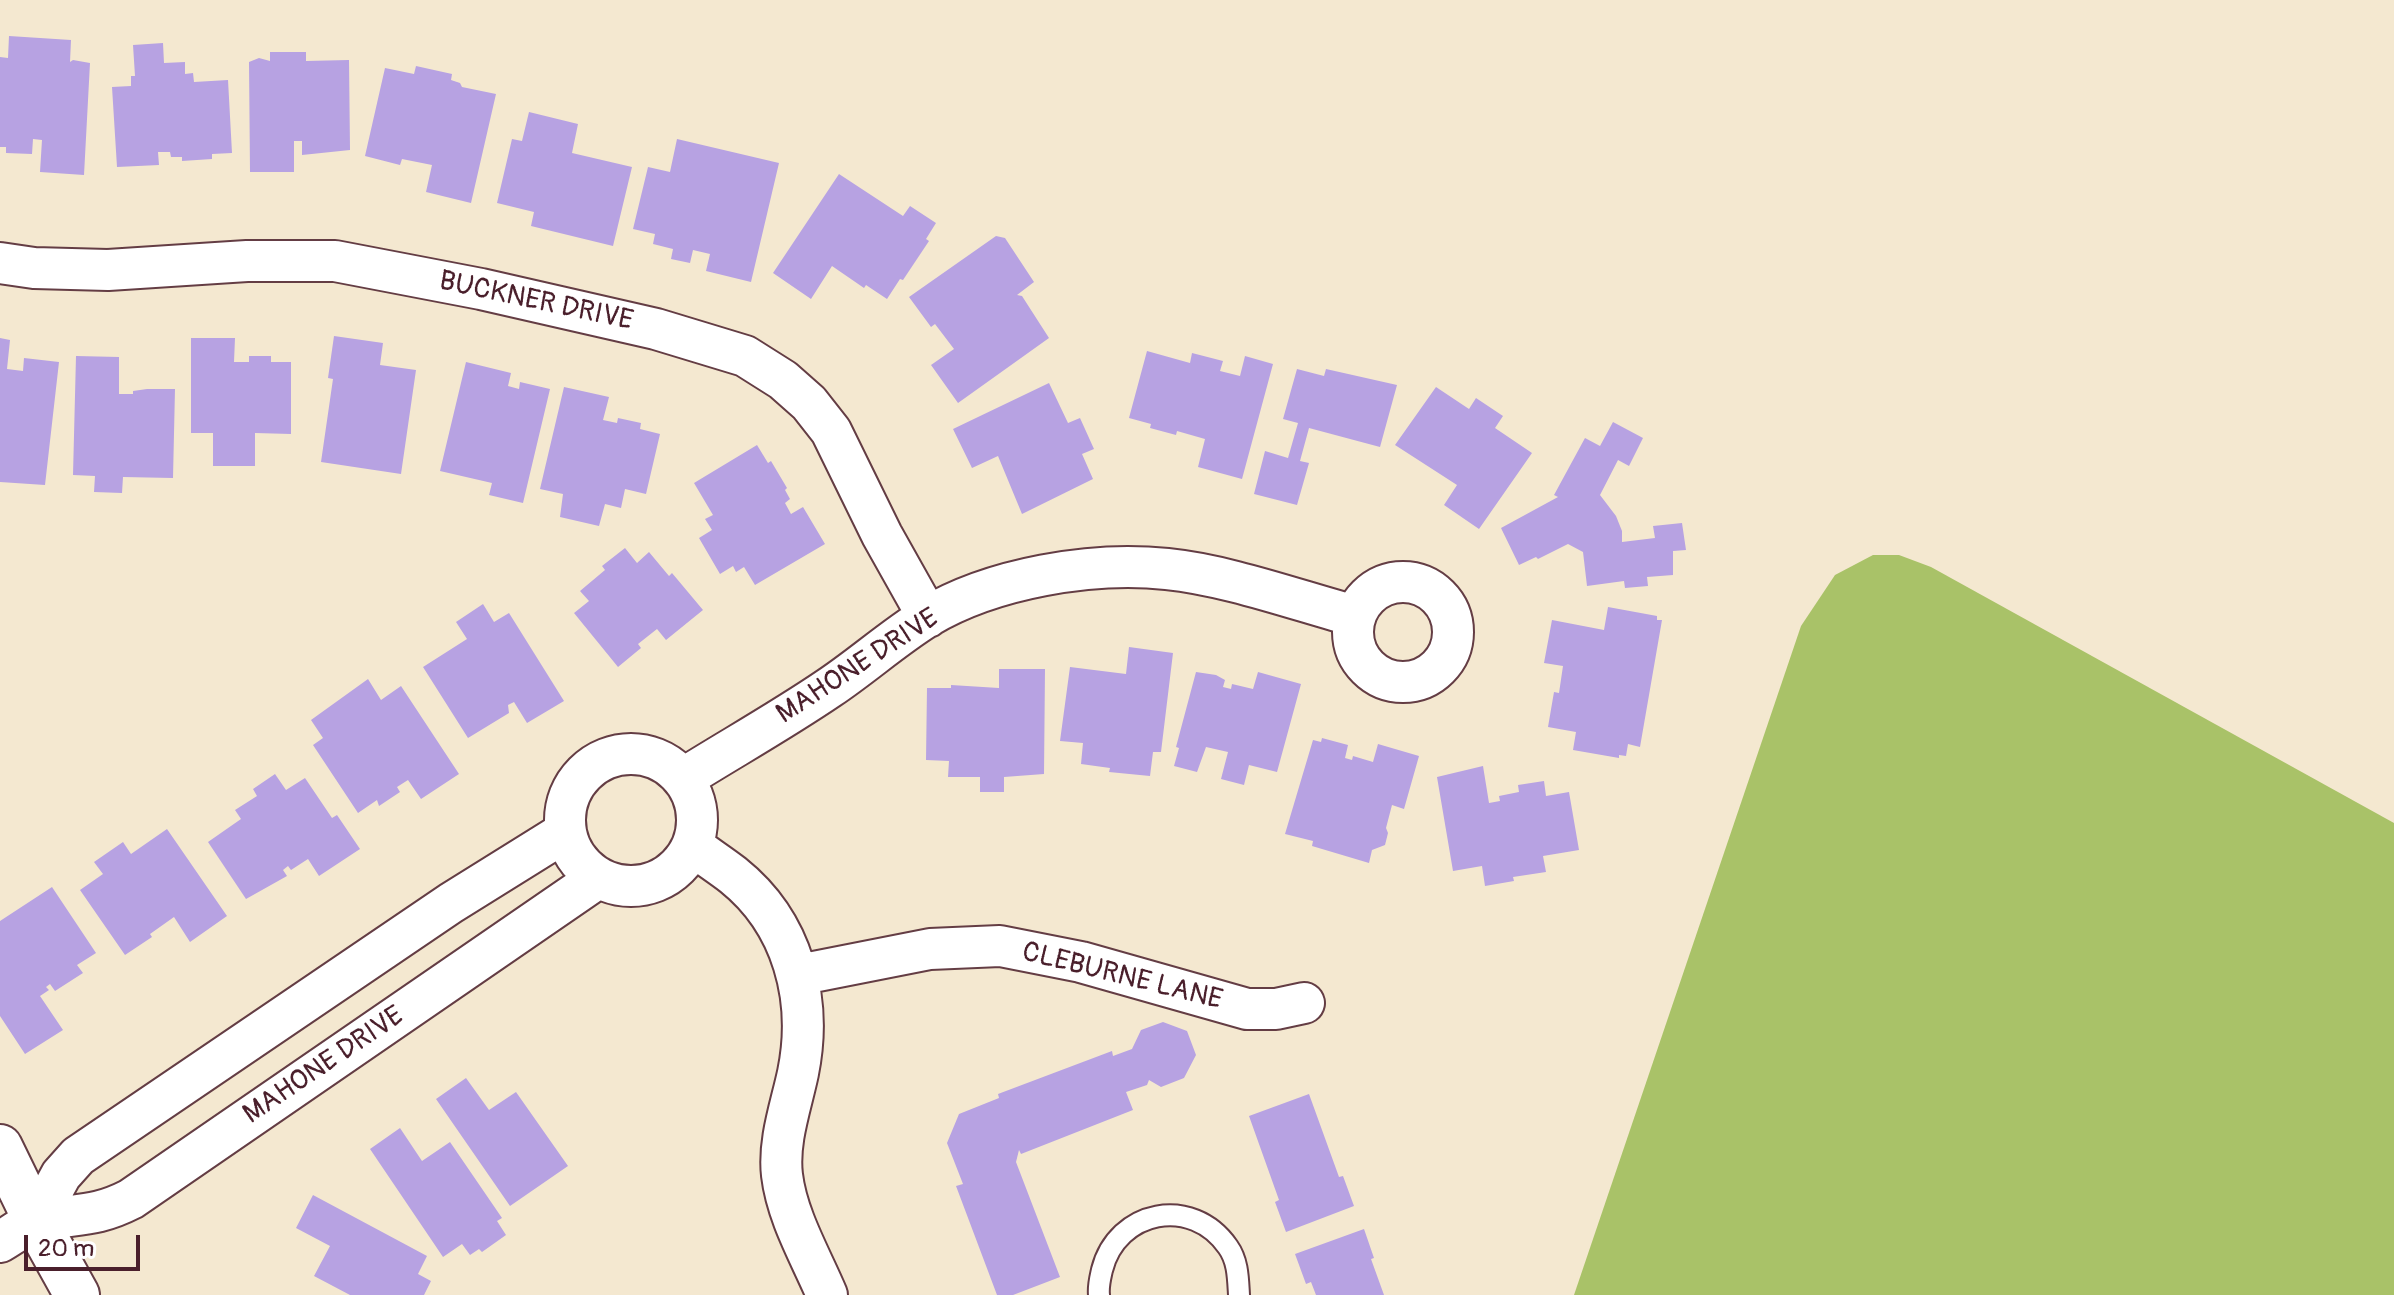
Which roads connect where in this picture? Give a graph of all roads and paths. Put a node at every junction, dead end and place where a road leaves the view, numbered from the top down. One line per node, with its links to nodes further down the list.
1 (0, 263): 3 (street, BUCKNER DRIVE)
2 (1355, 616): 3 (street, MAHONE DRIVE)
3 (928, 617): 4 (street, MAHONE DRIVE)
4 (684, 778): 5 (street); 6 (street)
5 (565, 832): 7 (street); 11 (street)
6 (693, 846): 7 (street); 8 (street)
7 (598, 878): 11 (street, MAHONE DRIVE)
8 (798, 975): 9 (street, CLEBURNE LANE); 13 (street)
9 (1304, 1003)
10 (0, 1147): 11 (main road)
11 (18, 1232): 12 (main road)
12 (77, 1295)
13 (827, 1295)
14 (1099, 1295): 15 (lane)
15 (1239, 1295)

